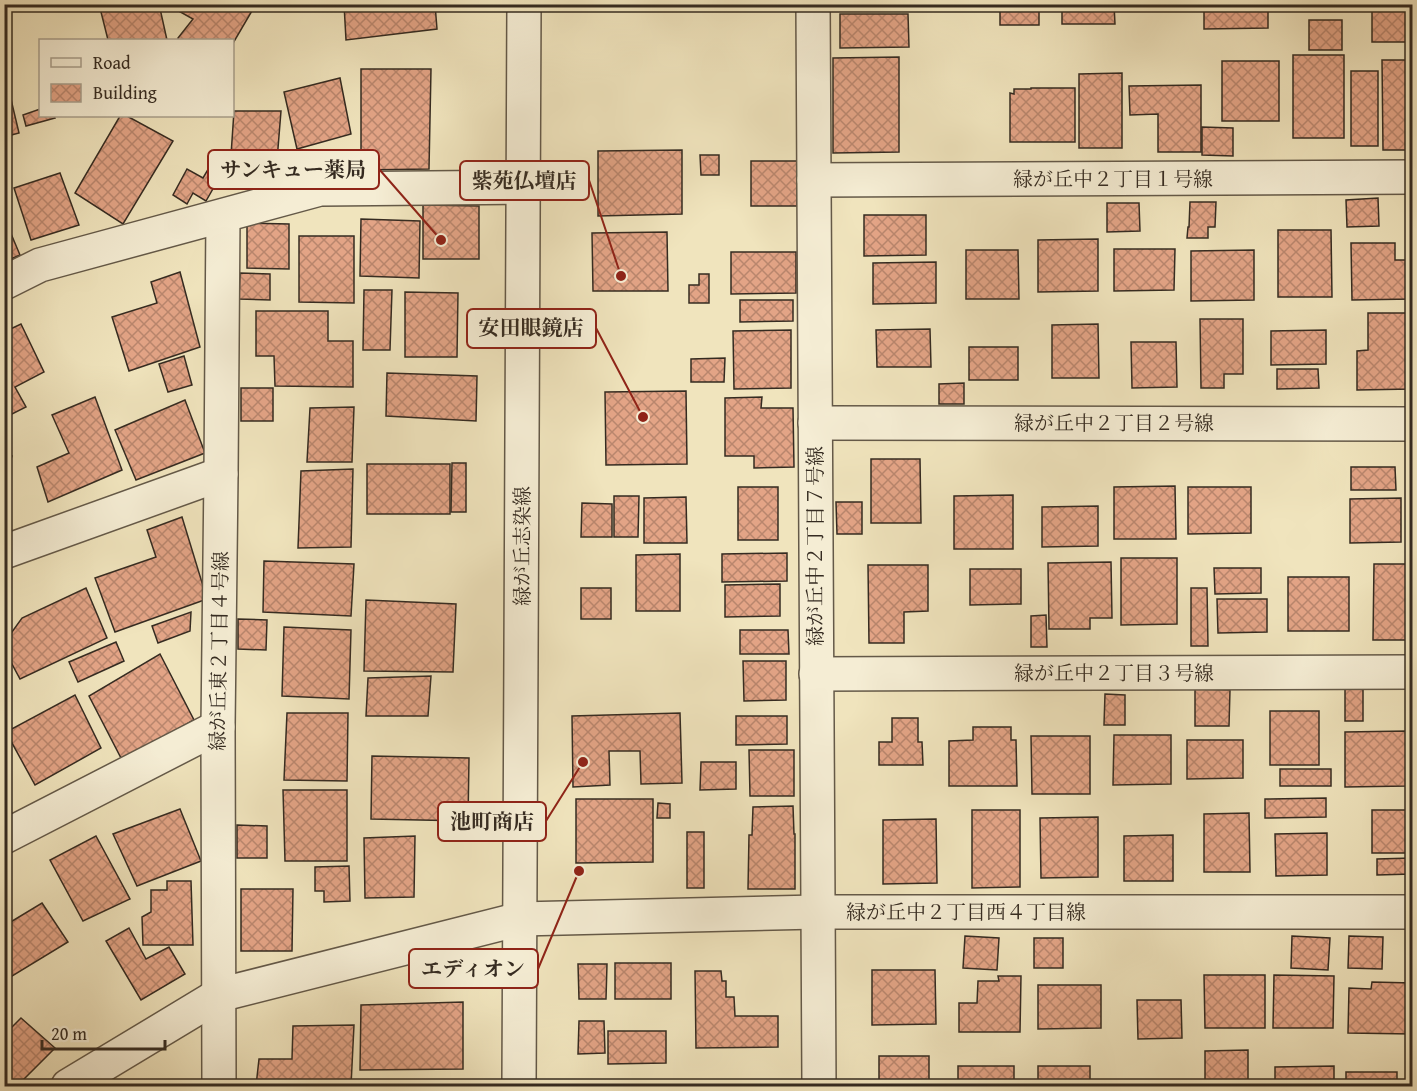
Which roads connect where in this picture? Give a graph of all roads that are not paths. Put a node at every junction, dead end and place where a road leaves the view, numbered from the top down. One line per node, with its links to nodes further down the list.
1 (524, 4): 5 (street, 緑が丘志染線)
2 (813, 4): 4 (street, 緑が丘中２丁目７号線)
3 (1413, 177): 4 (street, 緑が丘中２丁目１号線)
4 (814, 180): 8 (street, 緑が丘中２丁目７号線)
5 (523, 187): 6 (street); 18 (street, 緑が丘志染線)
6 (223, 216): 7 (street); 10 (street, 緑が丘東２丁目４号線)
7 (4, 283)
8 (815, 423): 9 (street, 緑が丘中２丁目２号線); 13 (street, 緑が丘中２丁目７号線)
9 (1413, 424)
10 (221, 474): 11 (street); 14 (street, 緑が丘東２丁目４号線)
11 (4, 552)
12 (1413, 672): 13 (street, 緑が丘中２丁目３号線)
13 (816, 674): 16 (street, 緑が丘中２丁目７号線)
14 (218, 727): 15 (street); 19 (street, 緑が丘東２丁目４号線)
15 (4, 837)
16 (817, 912): 17 (street, 緑が丘中２丁目西４丁目線); 18 (street, 緑が丘中２丁目西４丁目線); 23 (street, 緑が丘中２丁目７号線)
17 (1413, 912)
18 (520, 919): 19 (street, 緑が丘中２丁目西４丁目線); 22 (street, 緑が丘志染線)
19 (219, 995): 20 (street, 緑が丘中２丁目西４丁目線); 21 (street, 緑が丘東２丁目４号線)
20 (68, 1086)
21 (219, 1086)
22 (519, 1086)
23 (819, 1086)

